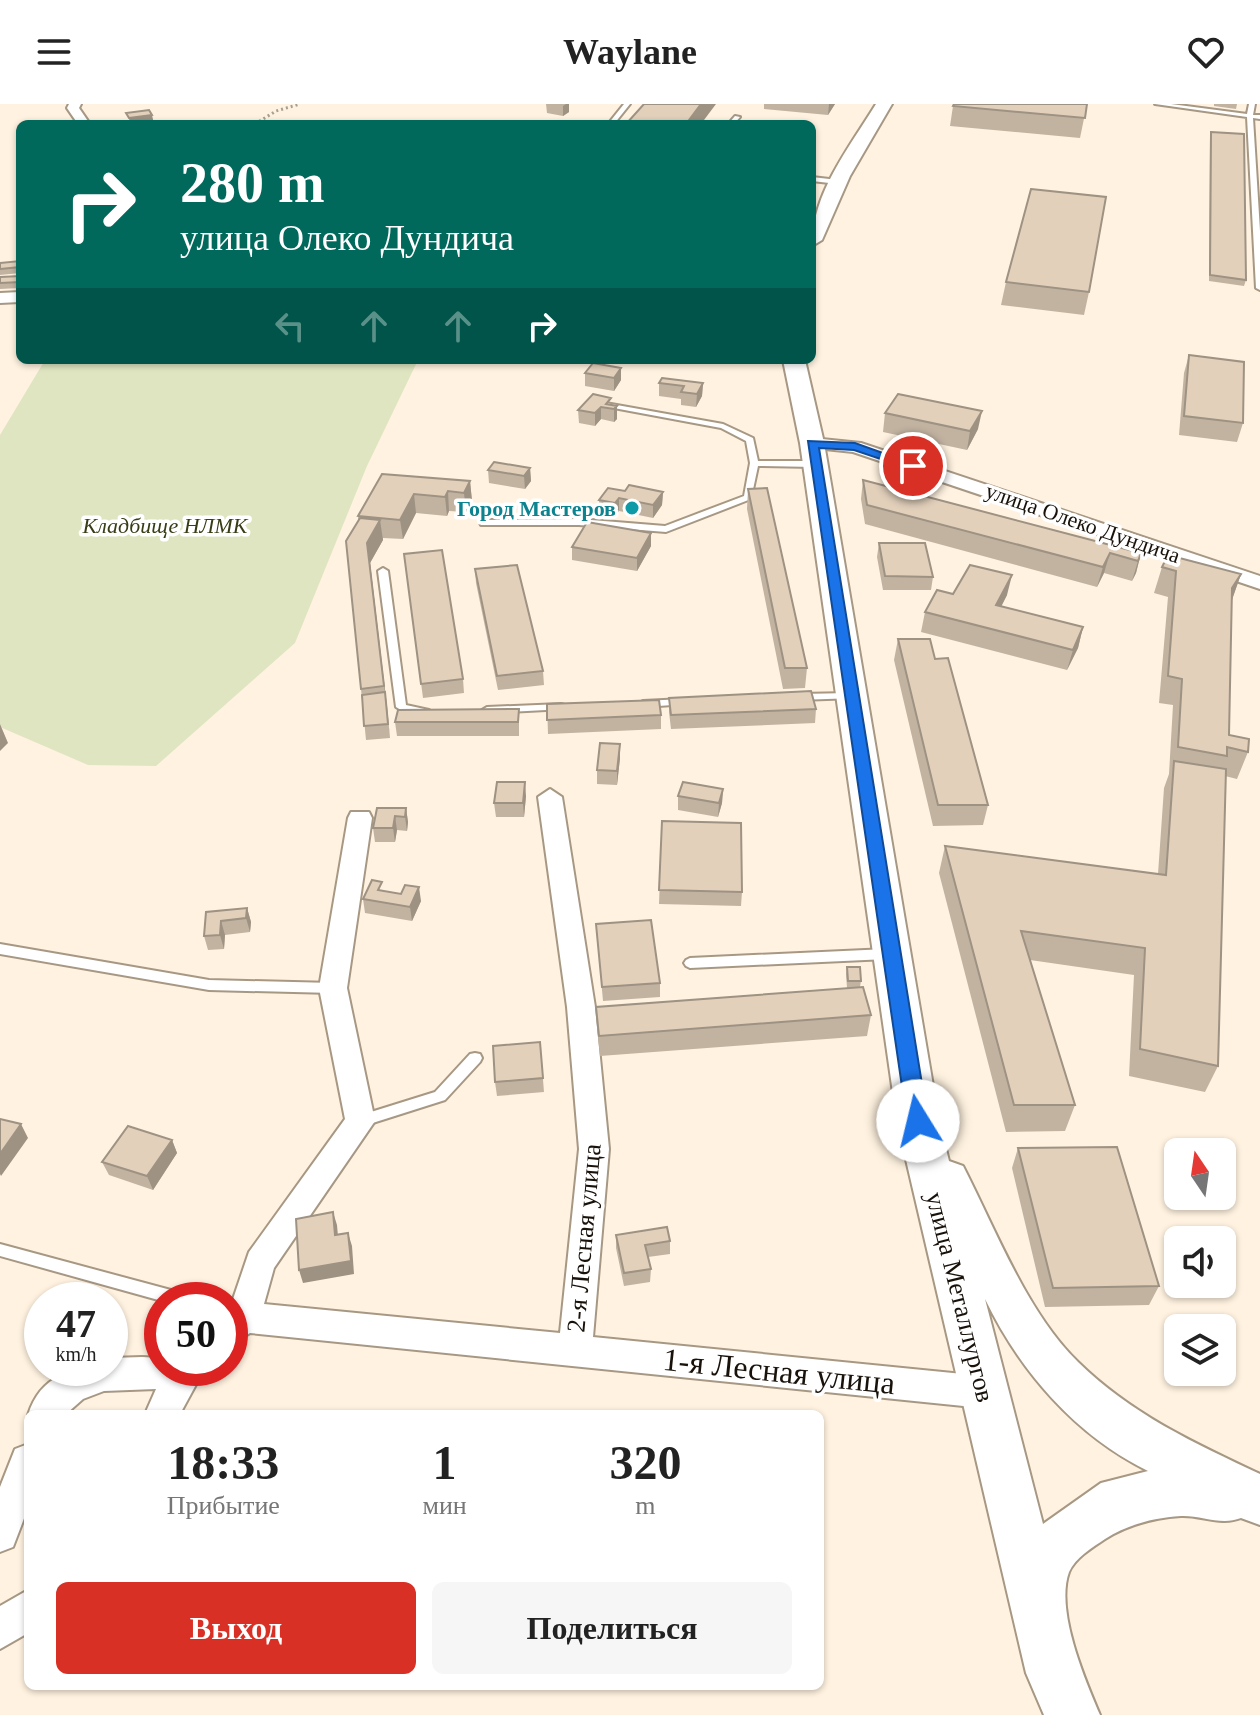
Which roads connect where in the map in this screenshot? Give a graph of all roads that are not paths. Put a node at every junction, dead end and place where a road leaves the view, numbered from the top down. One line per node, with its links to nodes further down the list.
1 (627, 104): 9 (lane)
2 (884, 104): 12 (main road)
3 (1158, 104): 5 (lane)
4 (1252, 104): 6 (lane)
5 (1206, 107): 6 (lane)
6 (1250, 116): 8 (lane); 14 (lane)
7 (737, 117): 10 (lane)
8 (1260, 117)
9 (614, 120)
10 (734, 120)
11 (816, 179): 12 (lane)
12 (838, 182): 13 (main road)
13 (816, 229)
14 (1259, 271): 15 (lane)
15 (1260, 288)
16 (795, 364): 18 (main road, улица Металлургов)
17 (603, 404): 19 (lane)
18 (814, 454): 19 (lane); 22 (street, улица Олеко Дундича); 23 (main road, улица Металлургов)
19 (754, 463): 20 (lane)
20 (484, 523)
21 (383, 571): 29 (lane)
22 (1260, 583)
23 (851, 696): 24 (lane); 33 (main road, улица Металлургов)
24 (791, 698)
25 (698, 702): 26 (lane)
26 (635, 704)
27 (573, 707): 28 (lane)
28 (479, 710)
29 (432, 712)
30 (550, 797): 43 (street, 2-я Лесная улица)
31 (360, 818): 35 (street)
32 (0, 949): 35 (lane)
33 (890, 954): 34 (lane); 38 (main road, улица Металлургов)
34 (690, 963)
35 (333, 988): 37 (street)
36 (475, 1058): 37 (lane)
37 (360, 1121): 41 (street, 2-я Лесная улица)
38 (918, 1121): 46 (main road, улица Металлургов); 50 (main road)
39 (0, 1250): 40 (lane)
40 (144, 1290)
41 (248, 1290)
42 (248, 1321): 43 (street, 2-я Лесная улица)
43 (575, 1350): 46 (street, 1-я Лесная улица)
44 (144, 1372): 47 (street)
45 (177, 1386): 48 (street)
46 (983, 1392): 53 (main road, улица Металлургов)
47 (48, 1410)
48 (164, 1410)
49 (24, 1471): 51 (street)
50 (1260, 1500): 53 (main road)
51 (0, 1534)
52 (24, 1612): 54 (street)
53 (1041, 1616): 55 (main road)
54 (0, 1630)
55 (1060, 1701)

